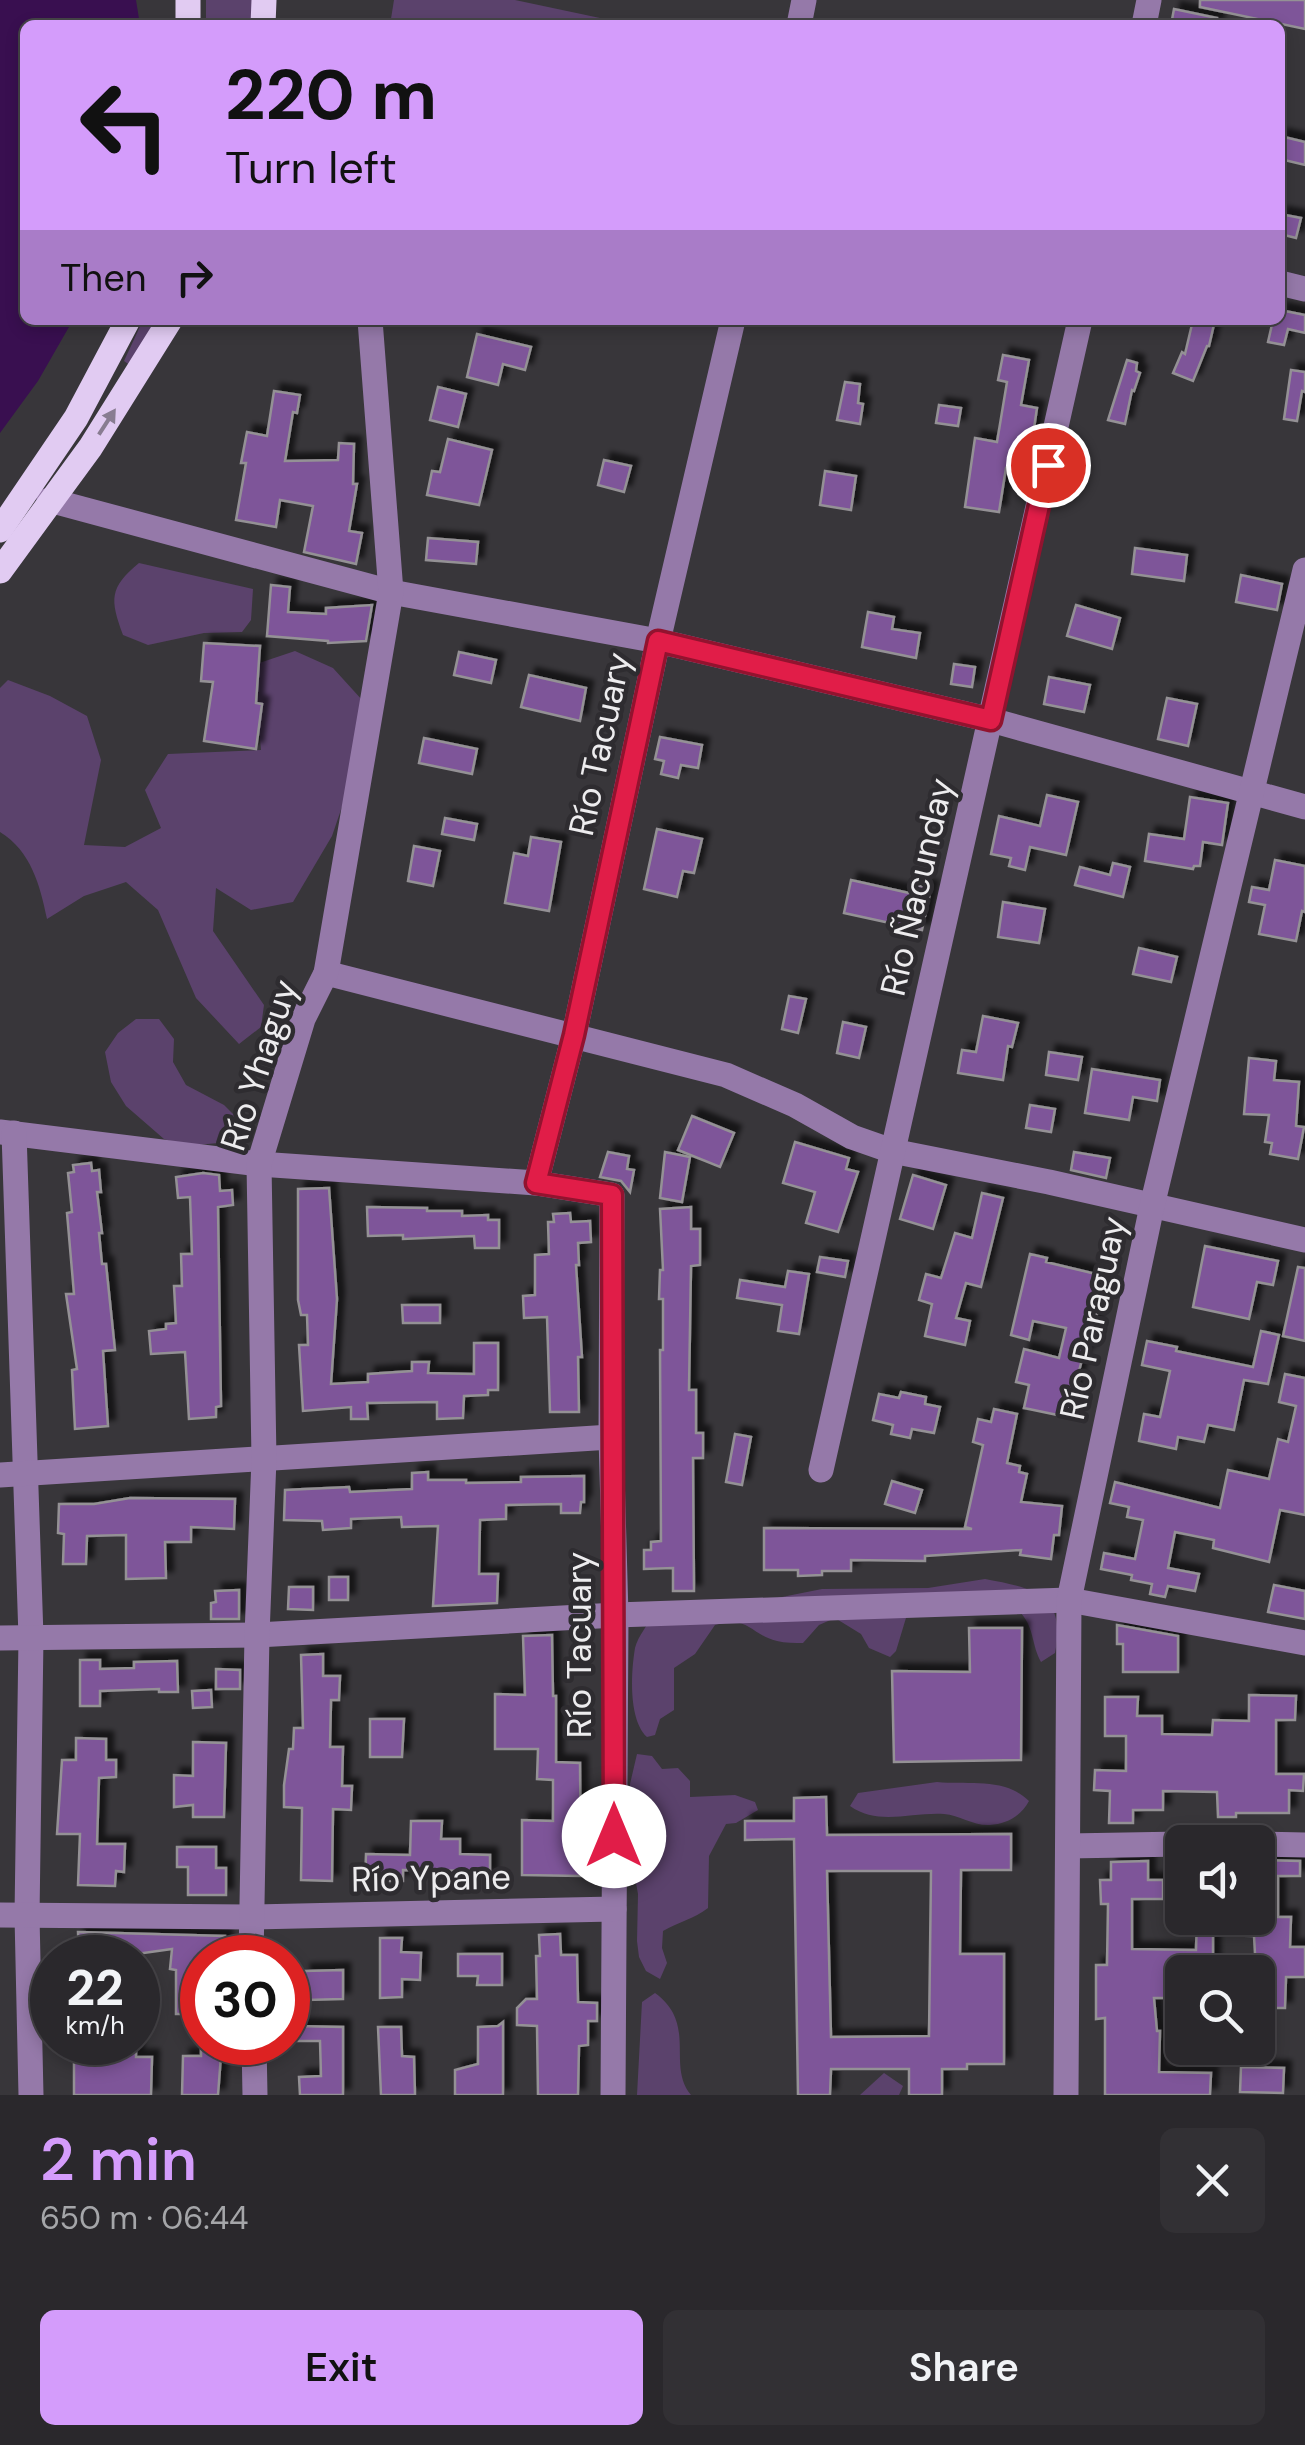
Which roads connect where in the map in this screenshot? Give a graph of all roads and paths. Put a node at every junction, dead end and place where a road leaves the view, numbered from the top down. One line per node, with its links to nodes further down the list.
1 (125, 325): 7 (main road)
2 (167, 325): 6 (main road, one-way to 2)
3 (370, 325): 10 (street, Río Yhaguy)
4 (733, 325): 11 (street, Río Tacuary)
5 (1079, 325): 12 (street, Río Ñacunday)
6 (48, 500): 8 (main road); 10 (street)
7 (0, 530)
8 (0, 570)
9 (1305, 570): 13 (street, Río Paraguay)
10 (390, 592): 11 (street); 15 (street, Río Yhaguy)
11 (658, 641): 12 (street); 16 (street, Río Tacuary)
12 (991, 720): 13 (street); 18 (street, Río Ñacunday)
13 (1251, 792): 14 (street); 21 (street, Río Paraguay)
14 (1305, 807)
15 (326, 973): 16 (street); 19 (street, Río Yhaguy)
16 (574, 1035): 18 (street); 20 (street, Río Tacuary)
17 (7, 1133): 19 (street); 26 (street)
18 (892, 1151): 21 (street); 25 (street, Río Ñacunday)
19 (259, 1164): 20 (street); 24 (street, Río Yhaguy)
20 (536, 1183): 23 (street, Río Tacuary)
21 (1152, 1206): 22 (street); 28 (street, Río Paraguay)
22 (1305, 1240)
23 (611, 1436): 24 (street); 29 (street, Río Tacuary)
24 (264, 1460): 26 (street); 30 (street, Río Yhaguy)
25 (821, 1470)
26 (27, 1472): 27 (street); 31 (street)
27 (0, 1475)
28 (1069, 1600): 29 (street); 33 (street); 37 (street, Río Paraguay)
29 (616, 1615): 30 (street); 38 (street, Río Tacuary)
30 (257, 1635): 31 (street); 41 (street, Río Yhaguy)
31 (31, 1637): 32 (street); 40 (street)
32 (0, 1638)
33 (1305, 1643)
34 (1165, 1844): 37 (street)
35 (1275, 1844): 36 (street)
36 (1305, 1845)
37 (1068, 1846): 47 (street, Río Paraguay)
38 (614, 1910): 41 (street, Río Ypane); 46 (street, Río Tacuary)
39 (0, 1915): 40 (street, Río Ypane)
40 (27, 1916): 41 (street, Río Ypane); 44 (street)
41 (250, 1917): 42 (street, Río Yhaguy)
42 (250, 1935)
43 (254, 2065): 45 (street)
44 (31, 2095)
45 (255, 2095)
46 (613, 2095)
47 (1066, 2095)

